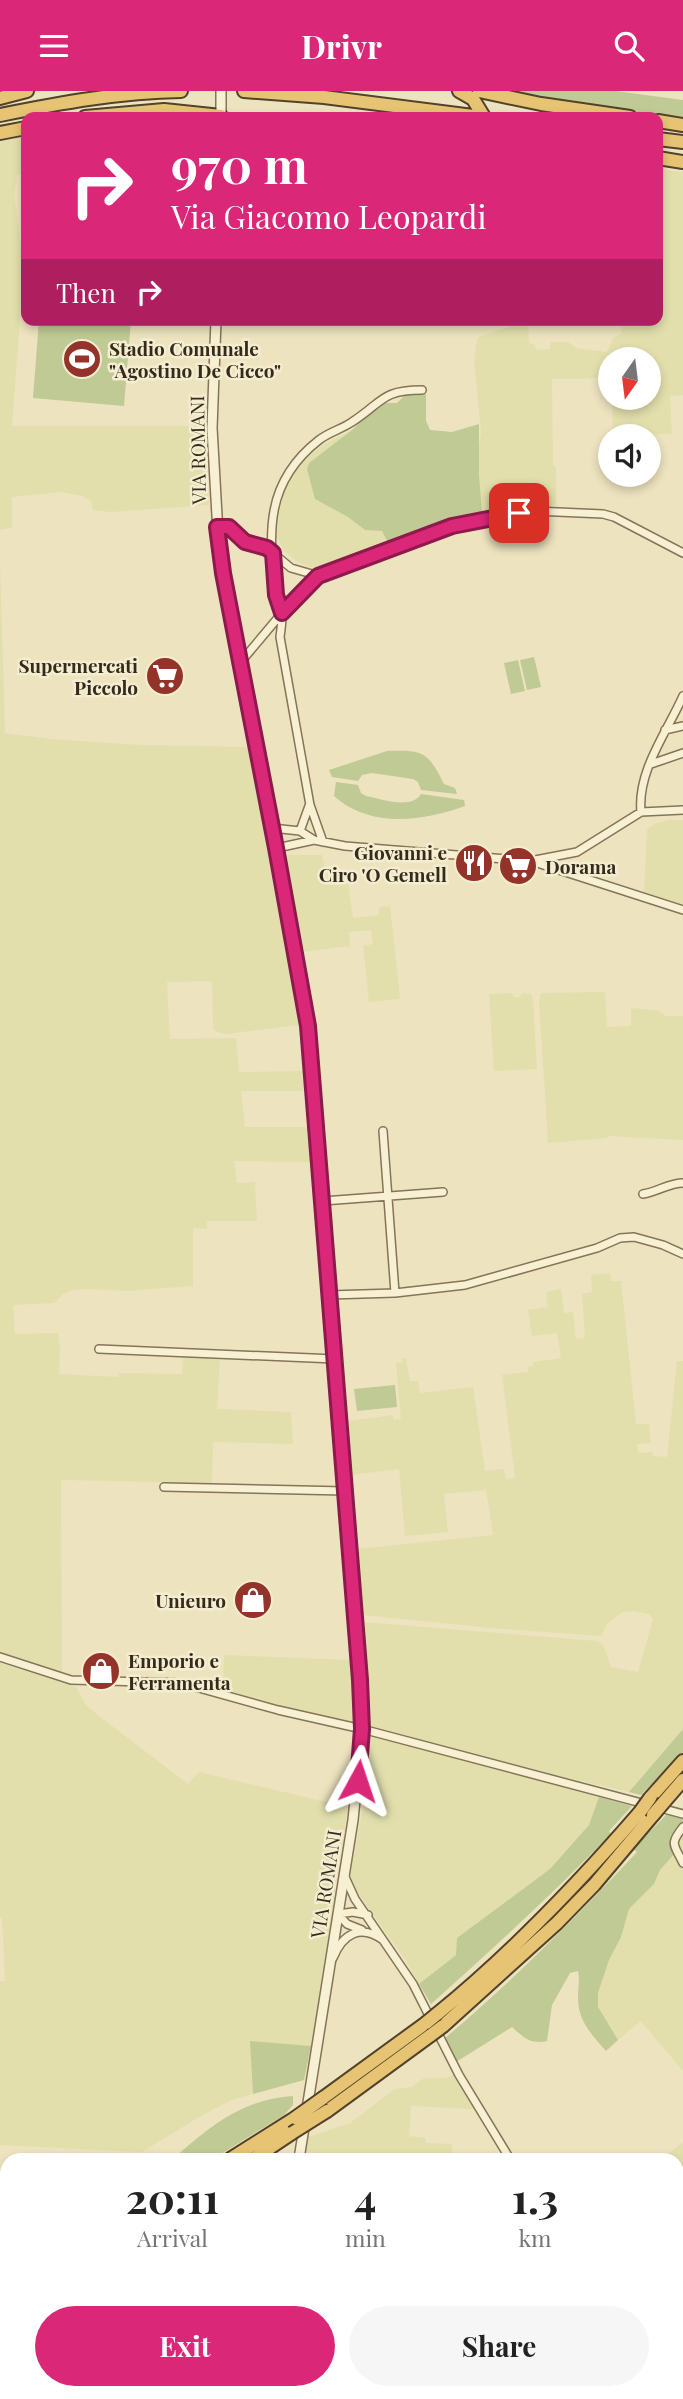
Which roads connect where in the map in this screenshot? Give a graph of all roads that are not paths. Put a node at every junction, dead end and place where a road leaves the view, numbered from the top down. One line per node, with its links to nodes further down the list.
1 (27, 91): 7 (highway)
2 (181, 91): 12 (highway)
3 (221, 91): 9 (street)
4 (244, 91): 10 (highway)
5 (459, 91): 6 (highway)
6 (478, 97): 11 (highway)
7 (0, 98)
8 (141, 112): 9 (highway)
9 (221, 112)
10 (443, 112)
11 (596, 112)
12 (0, 115)
13 (663, 122): 14 (highway)
14 (683, 125)
15 (21, 129): 16 (highway)
16 (0, 132)
17 (663, 140): 18 (highway)
18 (683, 142)
19 (663, 159): 20 (highway)
20 (683, 162)
21 (216, 326): 23 (street, VIA ROMANI)
22 (422, 390): 24 (street)
23 (217, 527): 24 (street); 28 (street, VIA ROMANI)
24 (273, 553): 26 (street); 27 (street)
25 (683, 553): 26 (street)
26 (318, 576): 27 (street)
27 (282, 613): 28 (street); 34 (street)
28 (240, 659): 37 (street, VIA ROMANI)
29 (683, 696): 31 (street)
30 (683, 726): 31 (street)
31 (665, 730): 33 (street)
32 (683, 753): 33 (street)
33 (651, 764): 36 (street)
34 (310, 805): 38 (street); 39 (street)
35 (683, 810): 36 (street)
36 (641, 811): 41 (street)
37 (272, 828): 38 (street); 40 (street, VIA ROMANI)
38 (300, 831): 39 (street)
39 (318, 841): 40 (street); 41 (street)
40 (276, 848): 48 (street, VIA ROMANI)
41 (530, 861): 42 (street)
42 (683, 910)
43 (383, 1131): 47 (street)
44 (683, 1183): 46 (street)
45 (443, 1192): 47 (street)
46 (643, 1194)
47 (386, 1197): 48 (street); 50 (street)
48 (323, 1201): 51 (street, VIA ROMANI)
49 (683, 1254): 50 (street)
50 (395, 1293): 51 (street)
51 (330, 1294): 53 (street, VIA ROMANI)
52 (99, 1349): 53 (street)
53 (335, 1359): 55 (street, VIA ROMANI)
54 (164, 1487): 55 (street)
55 (345, 1492): 57 (street, VIA ROMANI)
56 (0, 1657): 57 (street)
57 (362, 1729): 60 (street); 63 (street, VIA ROMANI)
58 (683, 1761): 69 (highway, bridge)
59 (683, 1780): 69 (highway, bridge)
60 (683, 1814)
61 (683, 1827): 62 (street)
62 (683, 1863)
63 (345, 1877): 64 (street, VIA ROMANI); 65 (street)
64 (338, 1913): 65 (street); 66 (street); 68 (street, VIA ROMANI)
65 (368, 1915): 67 (street)
66 (366, 1931): 67 (street); 68 (street)
67 (387, 1943): 74 (street)
68 (331, 1965): 73 (street, VIA ROMANI)
69 (440, 2020): 70 (highway, bridge)
70 (325, 2105): 71 (highway, bridge); 72 (highway, bridge)
71 (241, 2153)
72 (263, 2153)
73 (300, 2153)
74 (506, 2153)

